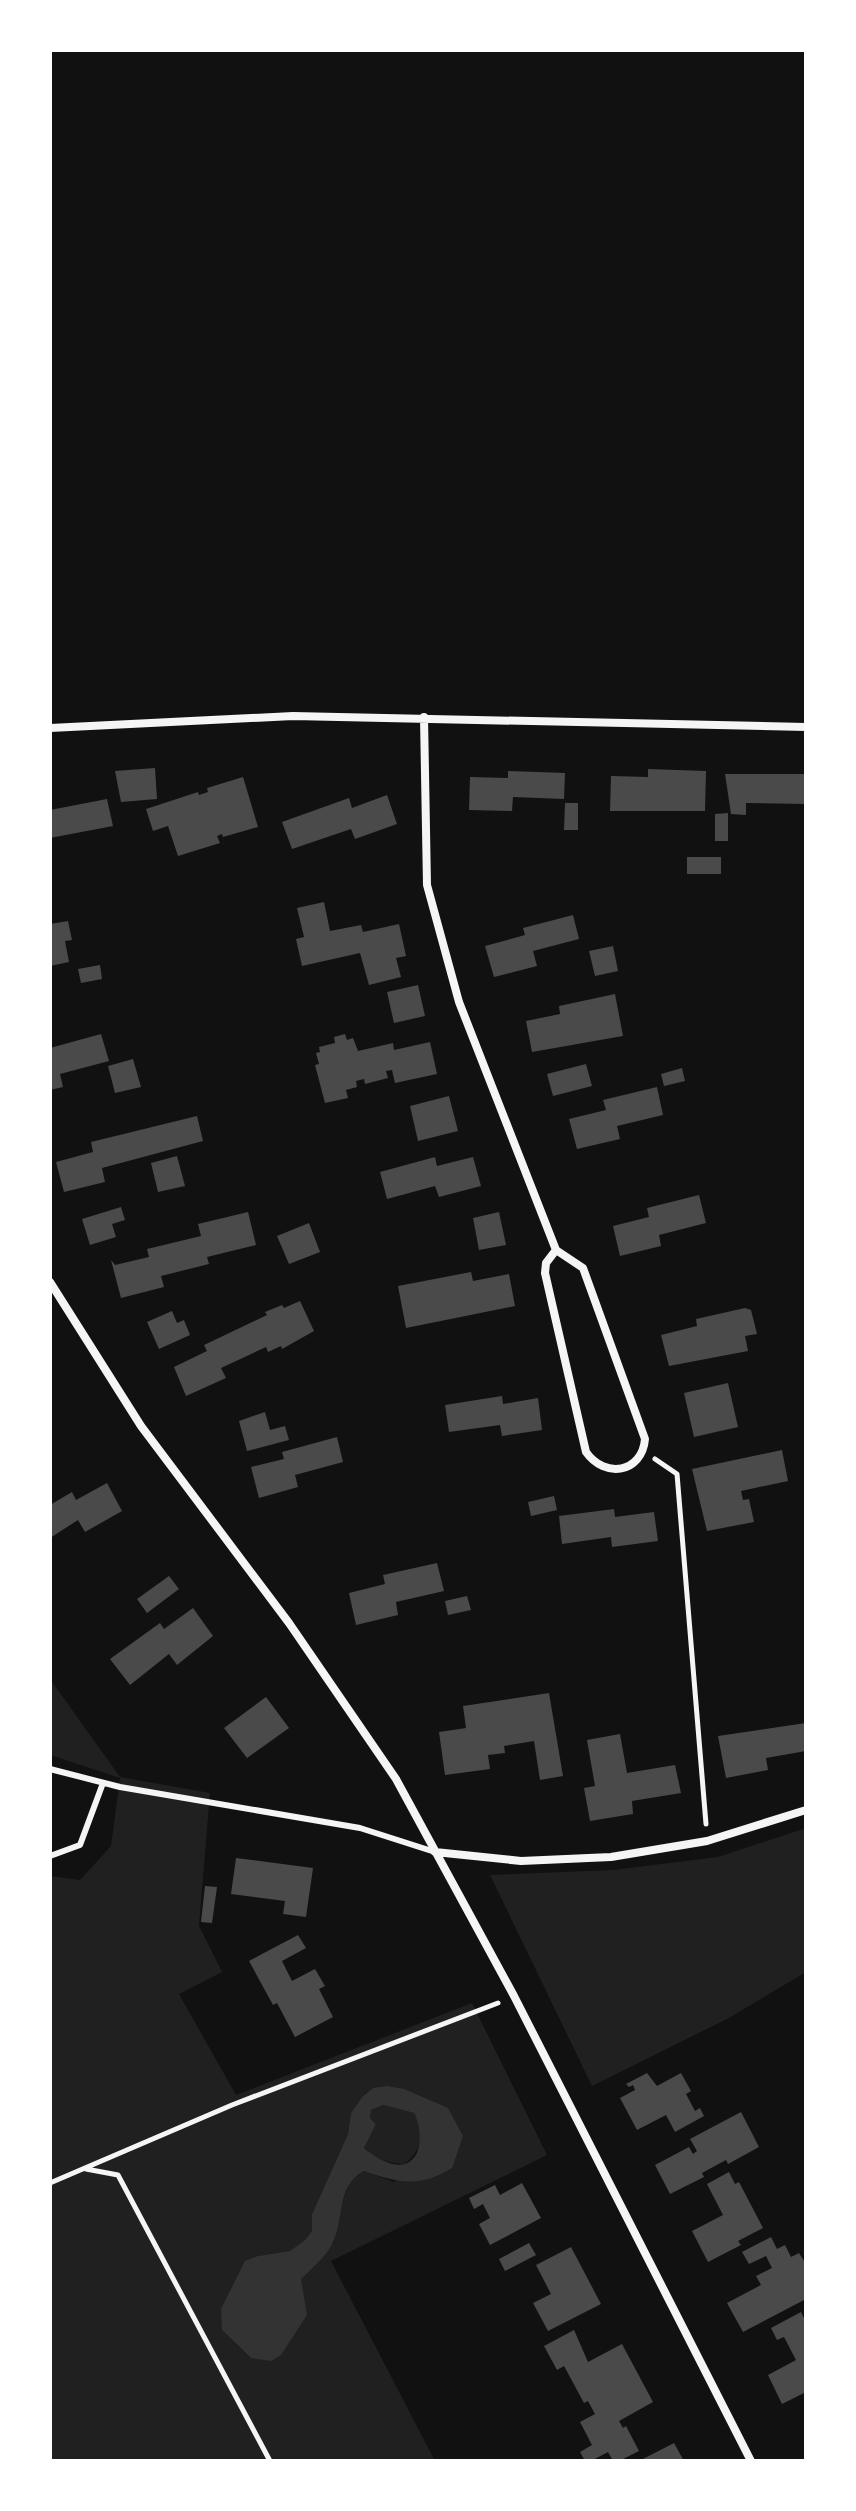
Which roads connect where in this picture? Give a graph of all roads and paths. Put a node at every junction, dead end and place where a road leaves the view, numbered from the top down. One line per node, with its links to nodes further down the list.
1 (424, 717): 2 (street); 3 (street); 4 (street)
2 (806, 727)
3 (50, 728)
4 (556, 1250): 6 (street); 6 (street)
5 (50, 1282): 11 (street)
6 (644, 1452): 10 (path)
7 (50, 1769): 8 (lane)
8 (103, 1783): 11 (lane); 12 (lane)
9 (806, 1810): 10 (street)
10 (707, 1841): 11 (street)
11 (435, 1852): 13 (street)
12 (50, 1856)
13 (514, 1996): 14 (path); 17 (street)
14 (85, 2169): 15 (path); 16 (path)
15 (50, 2183)
16 (270, 2461)
17 (751, 2461)

